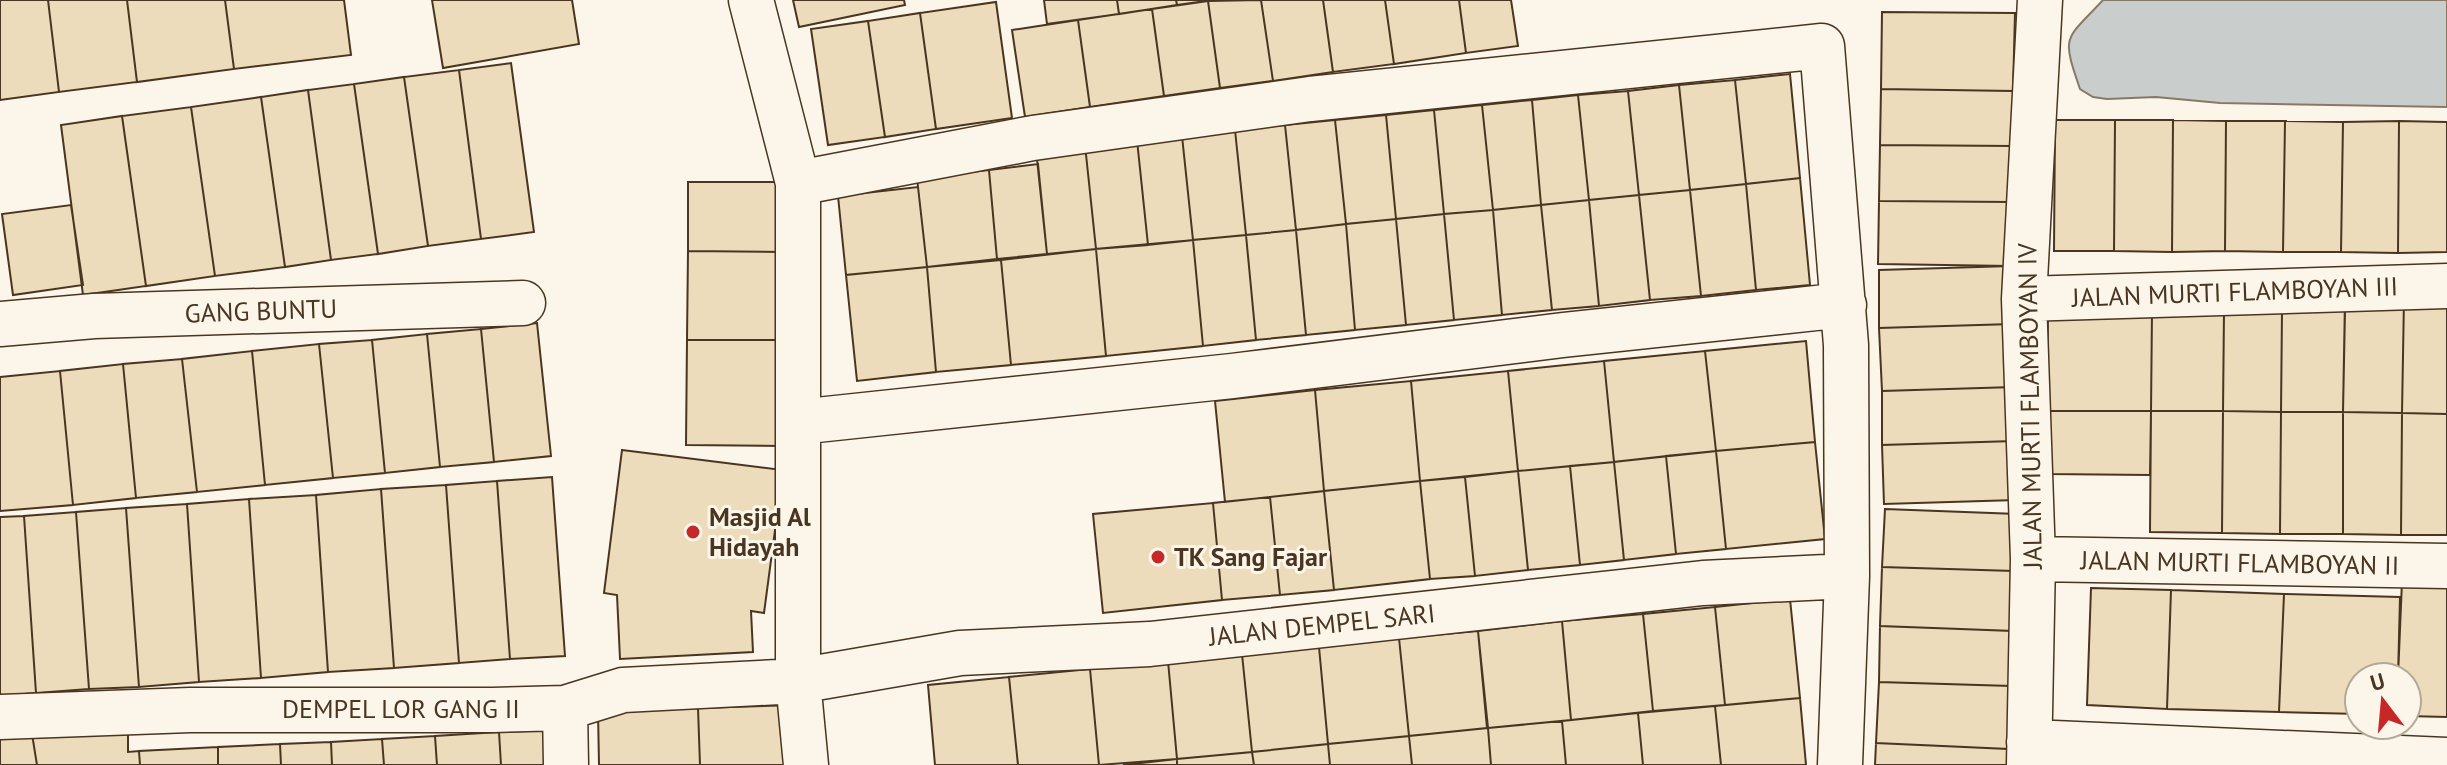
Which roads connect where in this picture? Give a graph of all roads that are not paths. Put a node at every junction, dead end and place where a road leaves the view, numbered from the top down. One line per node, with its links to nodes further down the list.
1 (751, 0): 3 (street)
2 (2040, 0): 5 (street, JALAN MURTI FLAMBOYAN IV)
3 (798, 183): 7 (street); 9 (street)
4 (2447, 286): 5 (street, JALAN MURTI FLAMBOYAN III)
5 (2024, 299): 10 (street, JALAN MURTI FLAMBOYAN IV)
6 (523, 303): 8 (street, GANG BUNTU)
7 (1844, 305): 9 (street); 12 (street)
8 (0, 324)
9 (798, 422): 13 (street)
10 (2033, 559): 11 (street, JALAN MURTI FLAMBOYAN II); 16 (street, JALAN MURTI FLAMBOYAN IV)
11 (2447, 566)
12 (1847, 576): 13 (street, JALAN DEMPEL SARI); 20 (street)
13 (798, 681): 14 (street, DEMPEL LOR GANG II); 19 (street)
14 (565, 708): 15 (street, DEMPEL LOR GANG II); 18 (street)
15 (0, 717)
16 (2029, 754): 17 (street)
17 (2447, 760)
18 (566, 765)
19 (806, 765)
20 (1840, 765)

